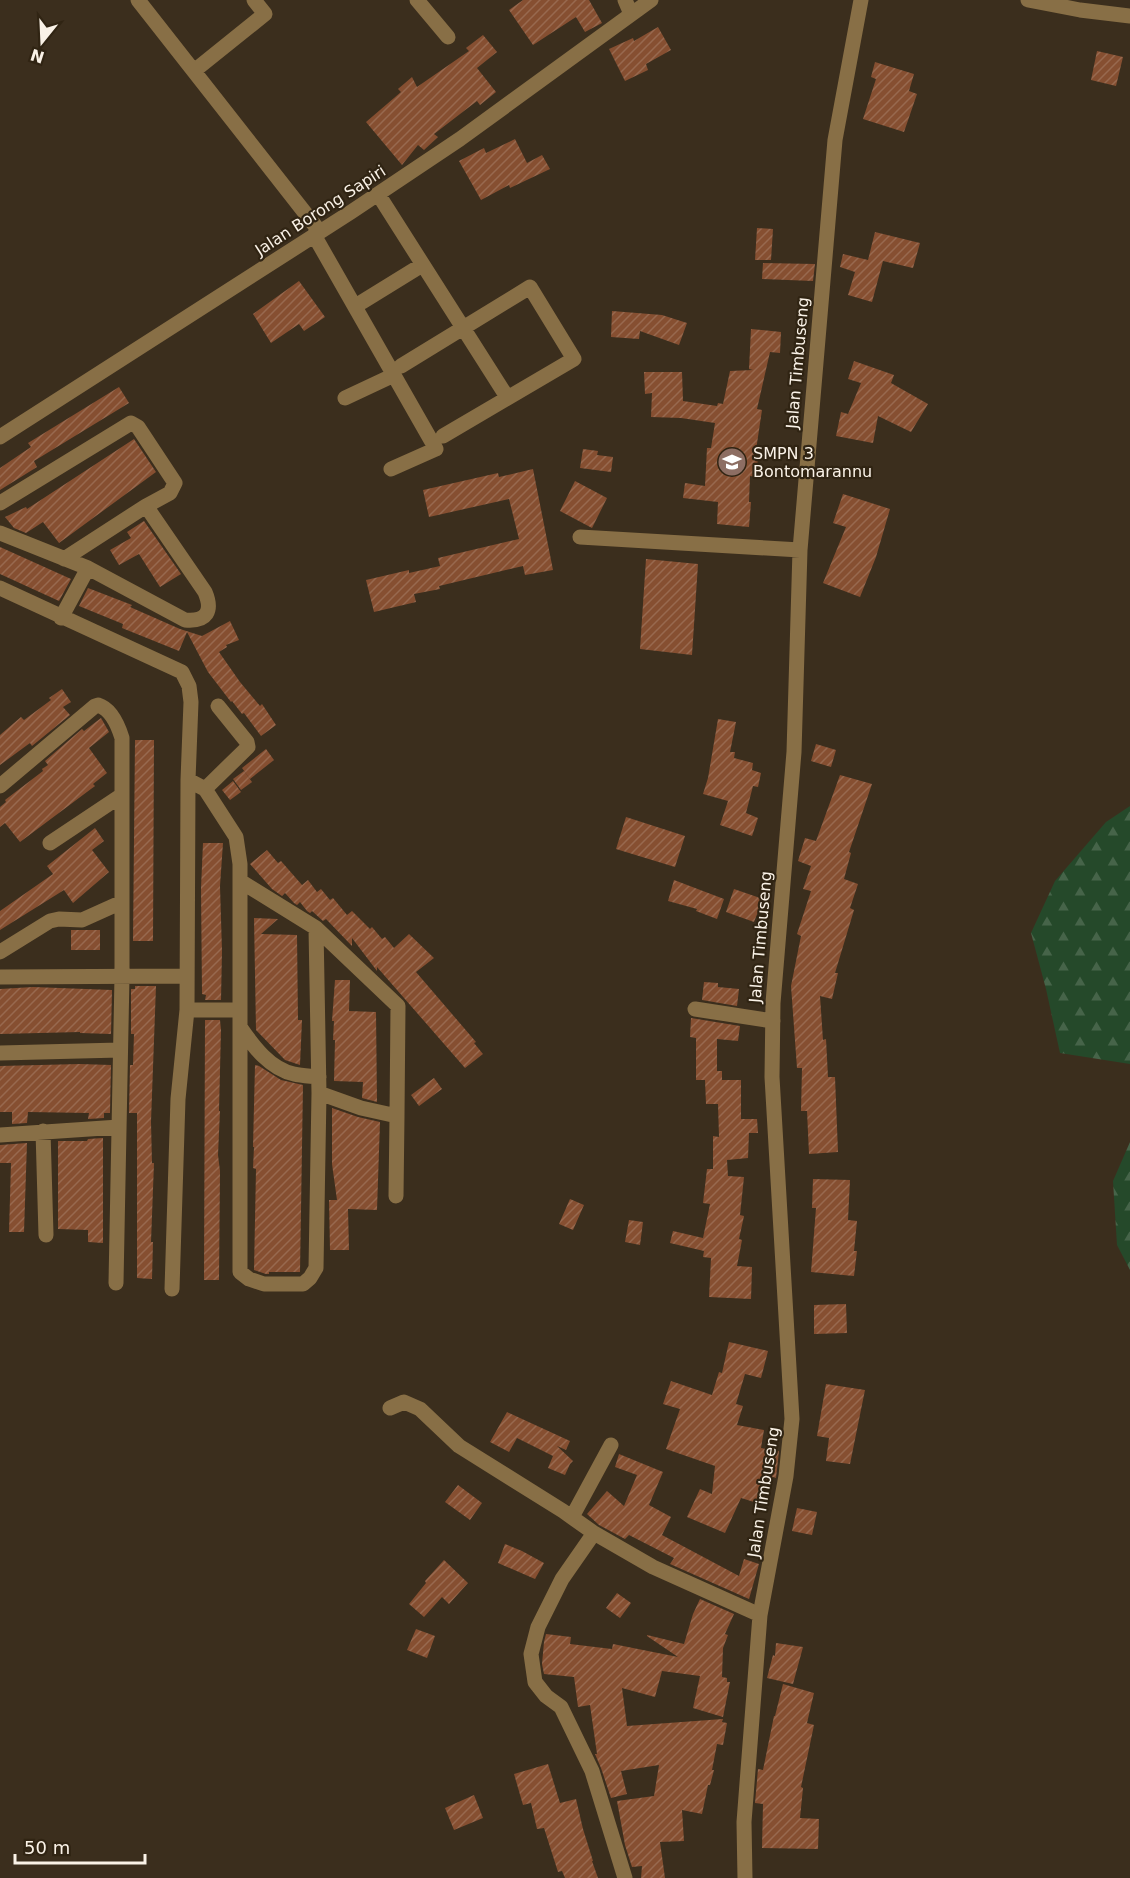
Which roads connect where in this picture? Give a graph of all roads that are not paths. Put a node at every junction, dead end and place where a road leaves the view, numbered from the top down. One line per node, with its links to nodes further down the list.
1 (138, 0): 10 (street)
2 (254, 0): 10 (street)
3 (417, 0): 9 (street)
4 (651, 0): 7 (street, Jalan Borong Sapiri)
5 (861, 0): 26 (street, Jalan Timbuseng)
6 (1028, 0): 8 (street)
7 (628, 7): 11 (street, Jalan Borong Sapiri)
8 (1130, 16)
9 (448, 37)
10 (194, 71): 12 (street)
11 (378, 194): 12 (street, Jalan Borong Sapiri); 13 (street)
12 (317, 234): 16 (street); 20 (street, Jalan Borong Sapiri)
13 (423, 265): 14 (street); 15 (street)
14 (362, 302)
15 (463, 329): 16 (street); 18 (street); 18 (street)
16 (397, 370): 17 (street); 21 (street)
17 (345, 398)
18 (507, 398): 19 (street)
19 (443, 436)
20 (0, 437)
21 (391, 469)
22 (0, 503): 23 (street)
23 (146, 506): 27 (street); 28 (street)
24 (0, 533): 27 (street)
25 (580, 537): 26 (street)
26 (800, 550): 47 (street, Jalan Timbuseng)
27 (64, 559): 28 (street)
28 (88, 568): 30 (street)
29 (0, 588): 30 (street)
30 (61, 618): 32 (street)
31 (218, 706): 34 (street)
32 (188, 780): 34 (street); 42 (street)
33 (0, 786): 35 (street)
34 (205, 789): 37 (street)
35 (122, 795): 36 (street); 38 (street)
36 (50, 843)
37 (240, 881): 39 (street); 46 (street)
38 (122, 902): 40 (street); 41 (street)
39 (316, 928): 51 (street); 52 (street)
40 (0, 952)
41 (122, 976): 42 (street); 43 (street); 49 (street)
42 (186, 976): 45 (street)
43 (0, 977)
44 (694, 1009): 47 (street)
45 (187, 1010): 46 (street); 59 (street)
46 (239, 1010): 48 (street)
47 (773, 1022): 64 (street, Jalan Timbuseng)
48 (240, 1027): 51 (street); 51 (street)
49 (120, 1050): 50 (street); 53 (street)
50 (0, 1053)
51 (319, 1085): 52 (street)
52 (397, 1116): 56 (street)
53 (119, 1127): 54 (street); 58 (street)
54 (43, 1131): 55 (street); 57 (street)
55 (0, 1135)
56 (396, 1196)
57 (46, 1235)
58 (116, 1283)
59 (172, 1289)
60 (390, 1408): 62 (street)
61 (611, 1445): 62 (street)
62 (572, 1517): 63 (street)
63 (594, 1533): 64 (street); 65 (street)
64 (760, 1616): 66 (street, Jalan Timbuseng)
65 (625, 1878)
66 (746, 1878)

